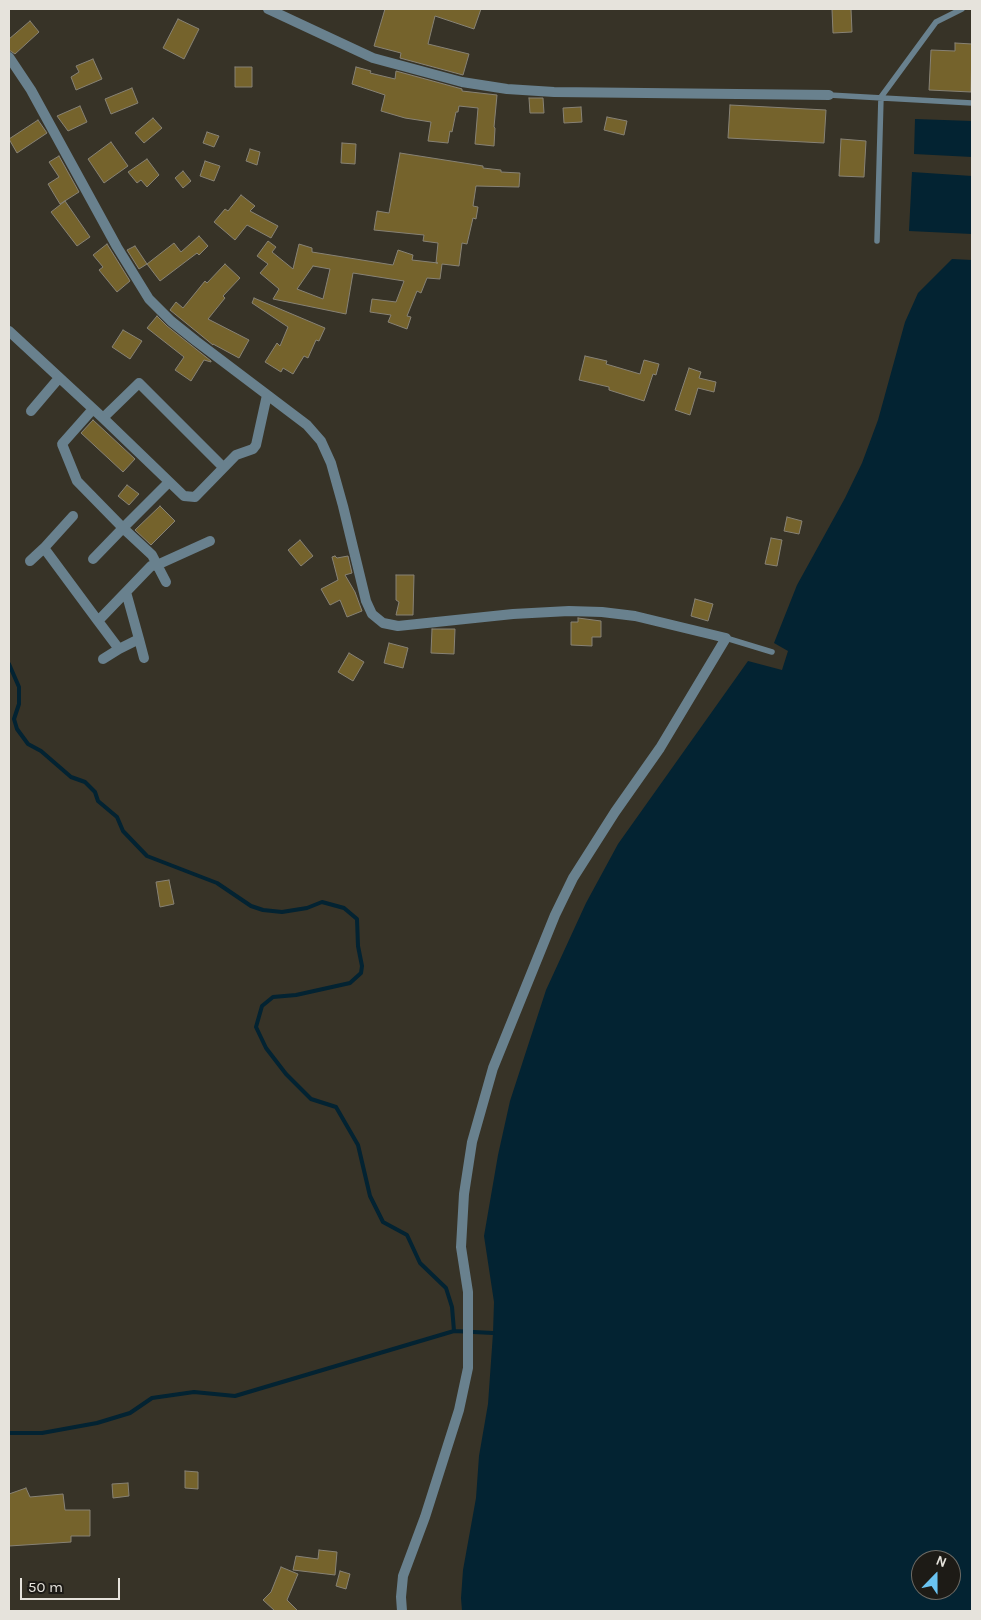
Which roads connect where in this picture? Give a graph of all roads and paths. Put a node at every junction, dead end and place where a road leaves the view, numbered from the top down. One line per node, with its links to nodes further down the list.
1 (268, 9): 4 (street)
2 (962, 9): 5 (lane)
3 (9, 56): 10 (street)
4 (829, 95): 5 (lane)
5 (881, 97): 6 (lane); 7 (lane)
6 (972, 103)
7 (877, 241)
8 (9, 331): 9 (street)
9 (59, 378): 11 (street); 12 (street)
10 (267, 395): 14 (street); 26 (street)
11 (93, 409): 13 (street); 17 (street)
12 (30, 411)
13 (103, 418): 14 (street); 15 (street)
14 (223, 467): 15 (street)
15 (169, 482): 17 (street)
16 (73, 516): 19 (street)
17 (123, 528): 20 (street); 22 (street)
18 (210, 541): 22 (street)
19 (44, 548): 21 (street); 25 (street)
20 (93, 558)
21 (30, 561)
22 (157, 565): 23 (street); 24 (street)
23 (166, 582)
24 (126, 592): 25 (street); 27 (street)
25 (98, 621): 28 (street)
26 (726, 638): 29 (lane); 32 (street)
27 (139, 639): 28 (street); 30 (street)
28 (119, 649): 31 (street)
29 (772, 652)
30 (144, 658)
31 (103, 659)
32 (402, 1611)

